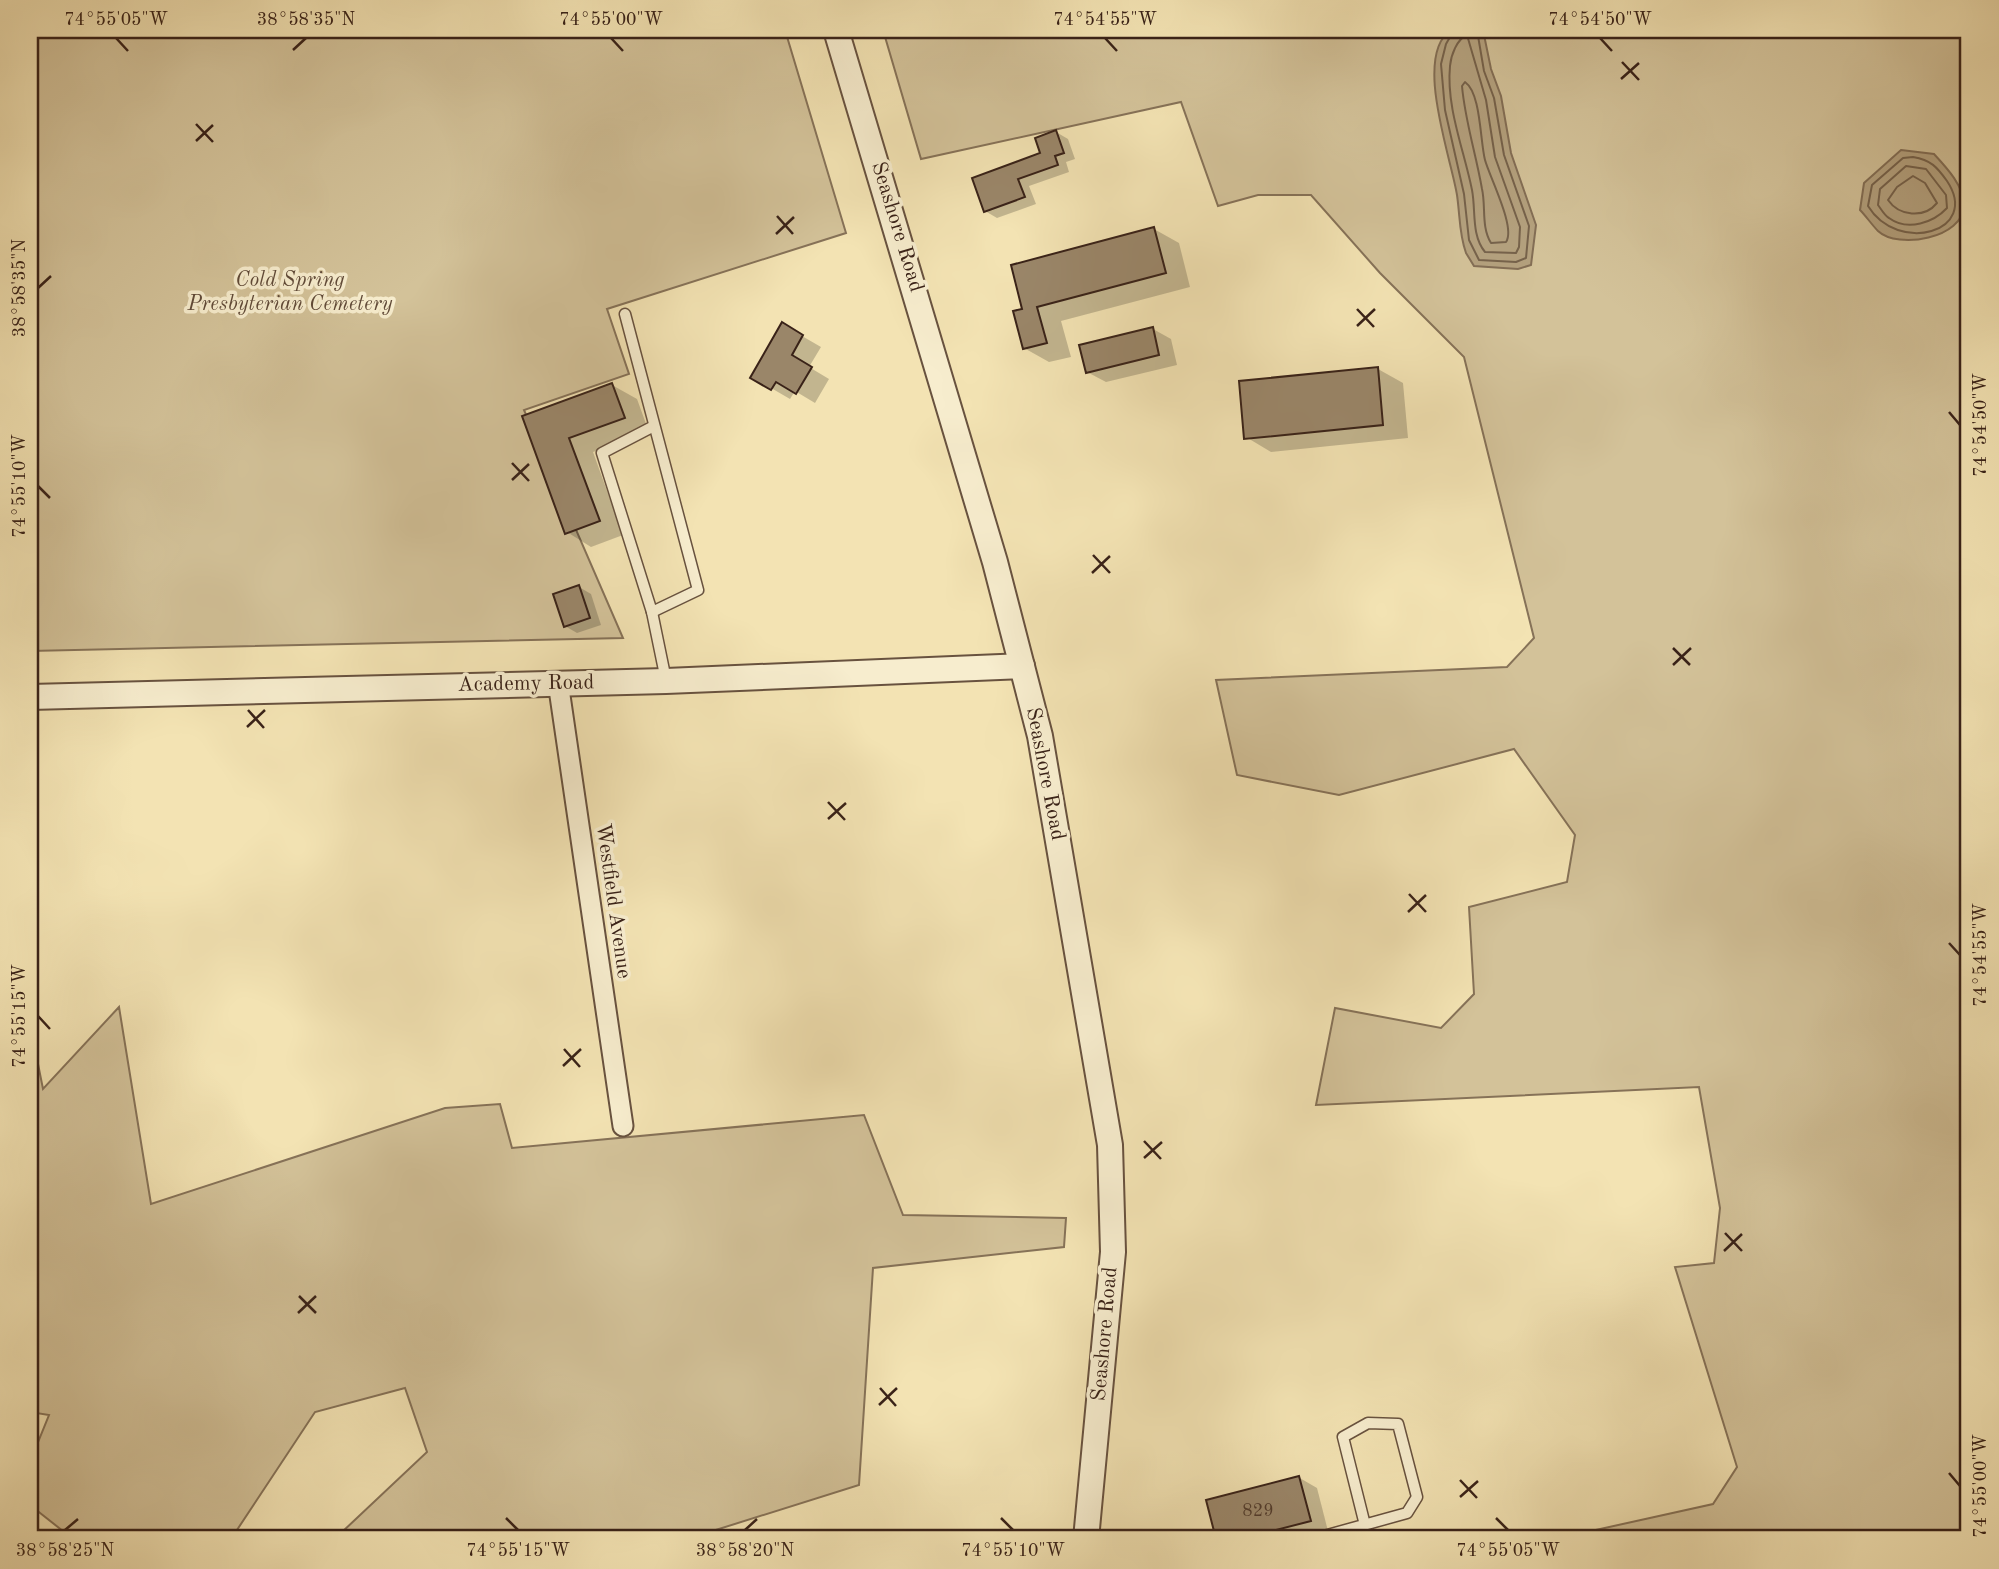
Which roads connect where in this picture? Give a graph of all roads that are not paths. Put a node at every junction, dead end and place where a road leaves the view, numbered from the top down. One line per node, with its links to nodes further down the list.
1 (836, 30): 5 (street, Seashore Road)
2 (625, 314): 3 (lane)
3 (654, 426): 4 (lane); 4 (lane)
4 (652, 612): 6 (lane)
5 (1022, 666): 6 (street, Academy Road); 11 (street, Seashore Road)
6 (666, 681): 7 (street, Academy Road)
7 (558, 682): 8 (street, Academy Road); 9 (street, Westfield Avenue)
8 (30, 697)
9 (623, 1126)
10 (1365, 1525): 10 (lane); 12 (lane)
11 (1086, 1539)
12 (1313, 1539)

